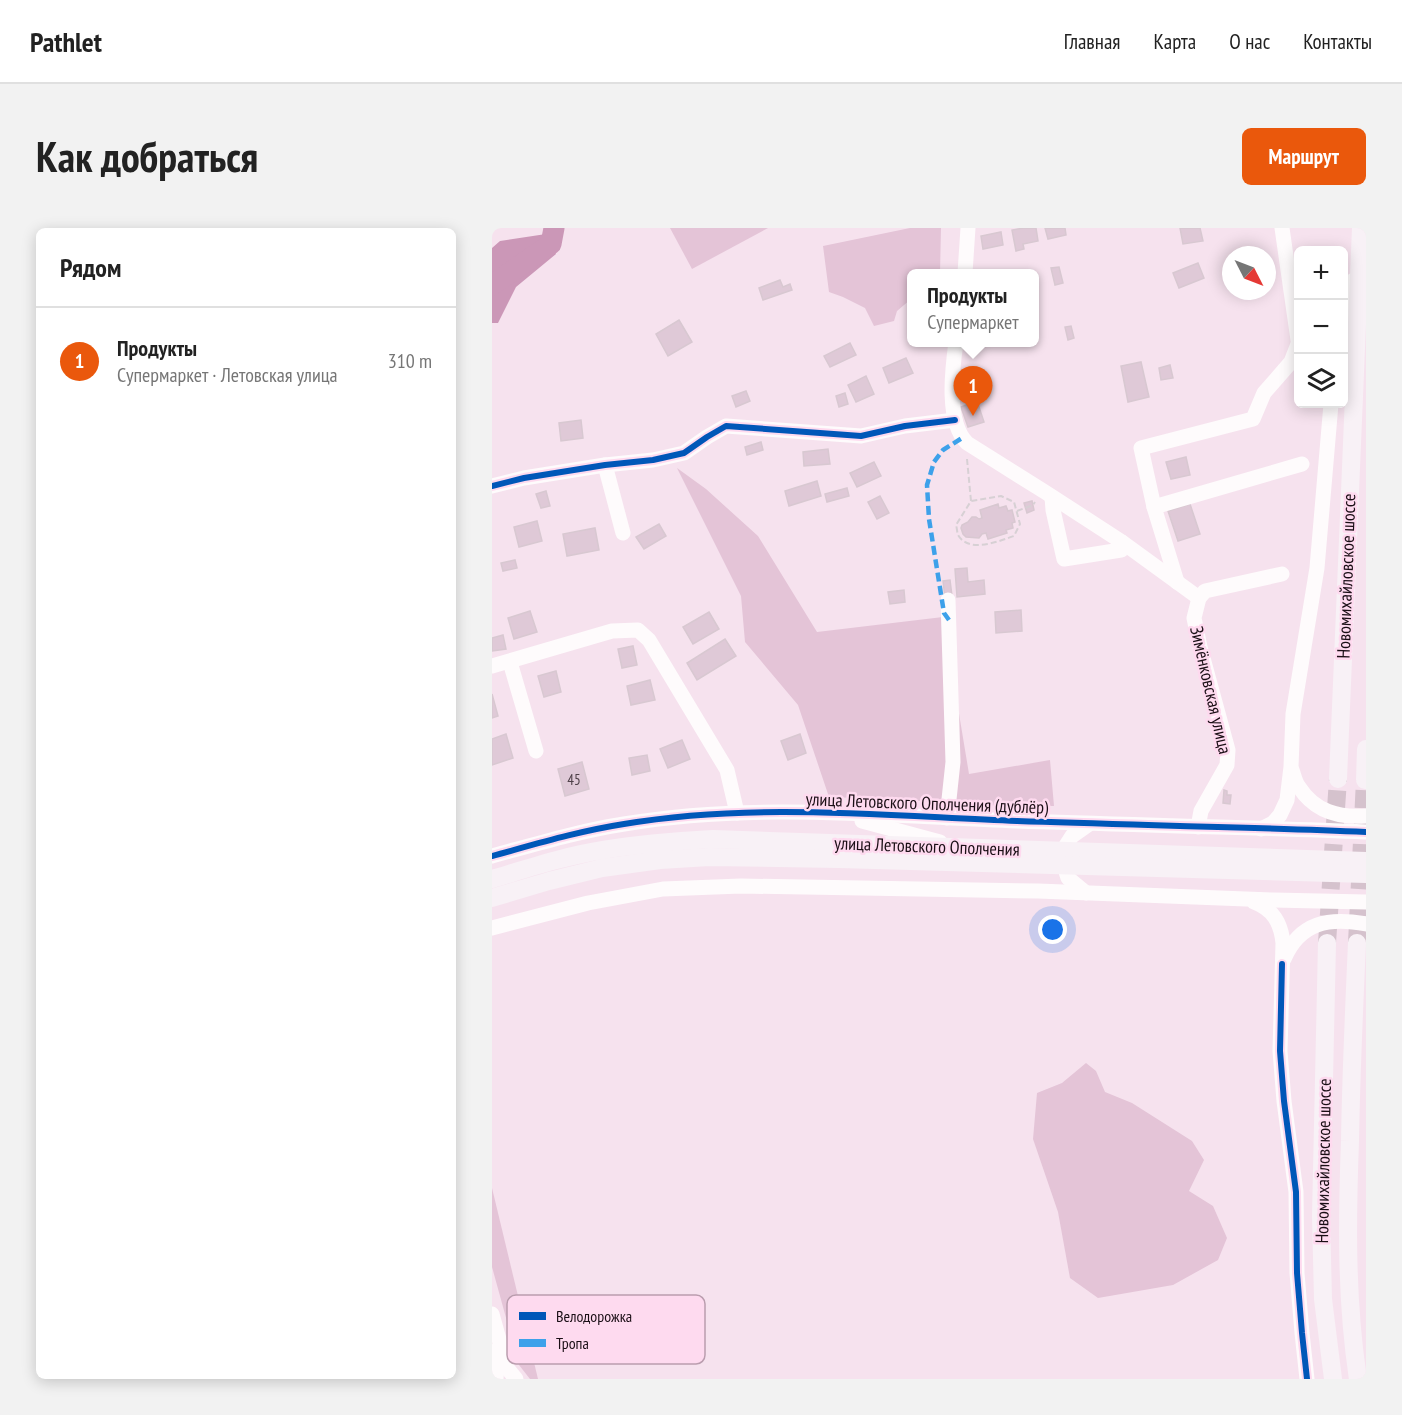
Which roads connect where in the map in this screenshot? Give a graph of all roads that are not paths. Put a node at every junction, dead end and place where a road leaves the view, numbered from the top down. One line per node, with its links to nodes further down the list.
1 (969, 228): 4 (street)
2 (1282, 228): 5 (street)
3 (1361, 228): 6 (street); 27 (main road, Новомихайловское шоссе)
4 (965, 269)
5 (1294, 308)
6 (1348, 309)
7 (955, 347): 10 (street)
8 (1294, 354): 15 (street)
9 (1331, 408): 26 (street)
10 (955, 420): 12 (street); 14 (street)
11 (1302, 464): 15 (street)
12 (604, 465): 13 (street); 16 (street)
13 (492, 486)
14 (1049, 495): 17 (street); 17 (street)
15 (1154, 507): 19 (street)
16 (623, 533)
17 (1122, 542): 19 (street)
18 (1282, 574): 20 (street, Зимёнковская улица)
19 (1177, 582): 20 (street)
20 (1199, 598): 34 (street, Зимёнковская улица)
21 (948, 600): 32 (street)
22 (510, 662): 23 (street); 25 (street); 29 (street)
23 (492, 666)
24 (1366, 748): 28 (main road)
25 (536, 751)
26 (1291, 767): 31 (street); 35 (street)
27 (1338, 779)
28 (1365, 780)
29 (737, 813): 30 (street, улица Летовского Ополчения (дублёр)); 38 (street, улица Летовского Ополчения (дублёр))
30 (831, 813): 32 (street, улица Летовского Ополчения (дублёр)); 37 (street)
31 (1366, 816)
32 (947, 818): 33 (street, улица Летовского Ополчения (дублёр))
33 (1089, 824): 34 (street, улица Летовского Ополчения (дублёр)); 39 (street)
34 (1198, 827): 35 (street, улица Летовского Ополчения (дублёр))
35 (1258, 829): 36 (street, улица Летовского Ополчения (дублёр))
36 (1366, 832)
37 (963, 848): 39 (main road, улица Летовского Ополчения); 42 (main road, улица Летовского Ополчения)
38 (492, 856)
39 (1063, 858): 40 (main road, улица Летовского Ополчения); 41 (main road, улица Летовского Ополчения); 43 (street); 44 (main road, улица Летовского Ополчения)
40 (1366, 861)
41 (1366, 874)
42 (492, 879)
43 (1086, 893): 45 (street); 48 (street)
44 (492, 898)
45 (1247, 899): 46 (street); 51 (street)
46 (1366, 902)
47 (1366, 924): 51 (street)
48 (492, 928)
49 (1327, 943): 57 (main road, Новомихайловское шоссе)
50 (1357, 943): 58 (main road, Новомихайловское шоссе)
51 (1282, 964): 56 (street)
52 (492, 1314): 53 (street)
53 (499, 1340): 54 (street); 55 (street)
54 (510, 1375)
55 (496, 1379)
56 (1307, 1379)
57 (1333, 1379)
58 (1358, 1379)

